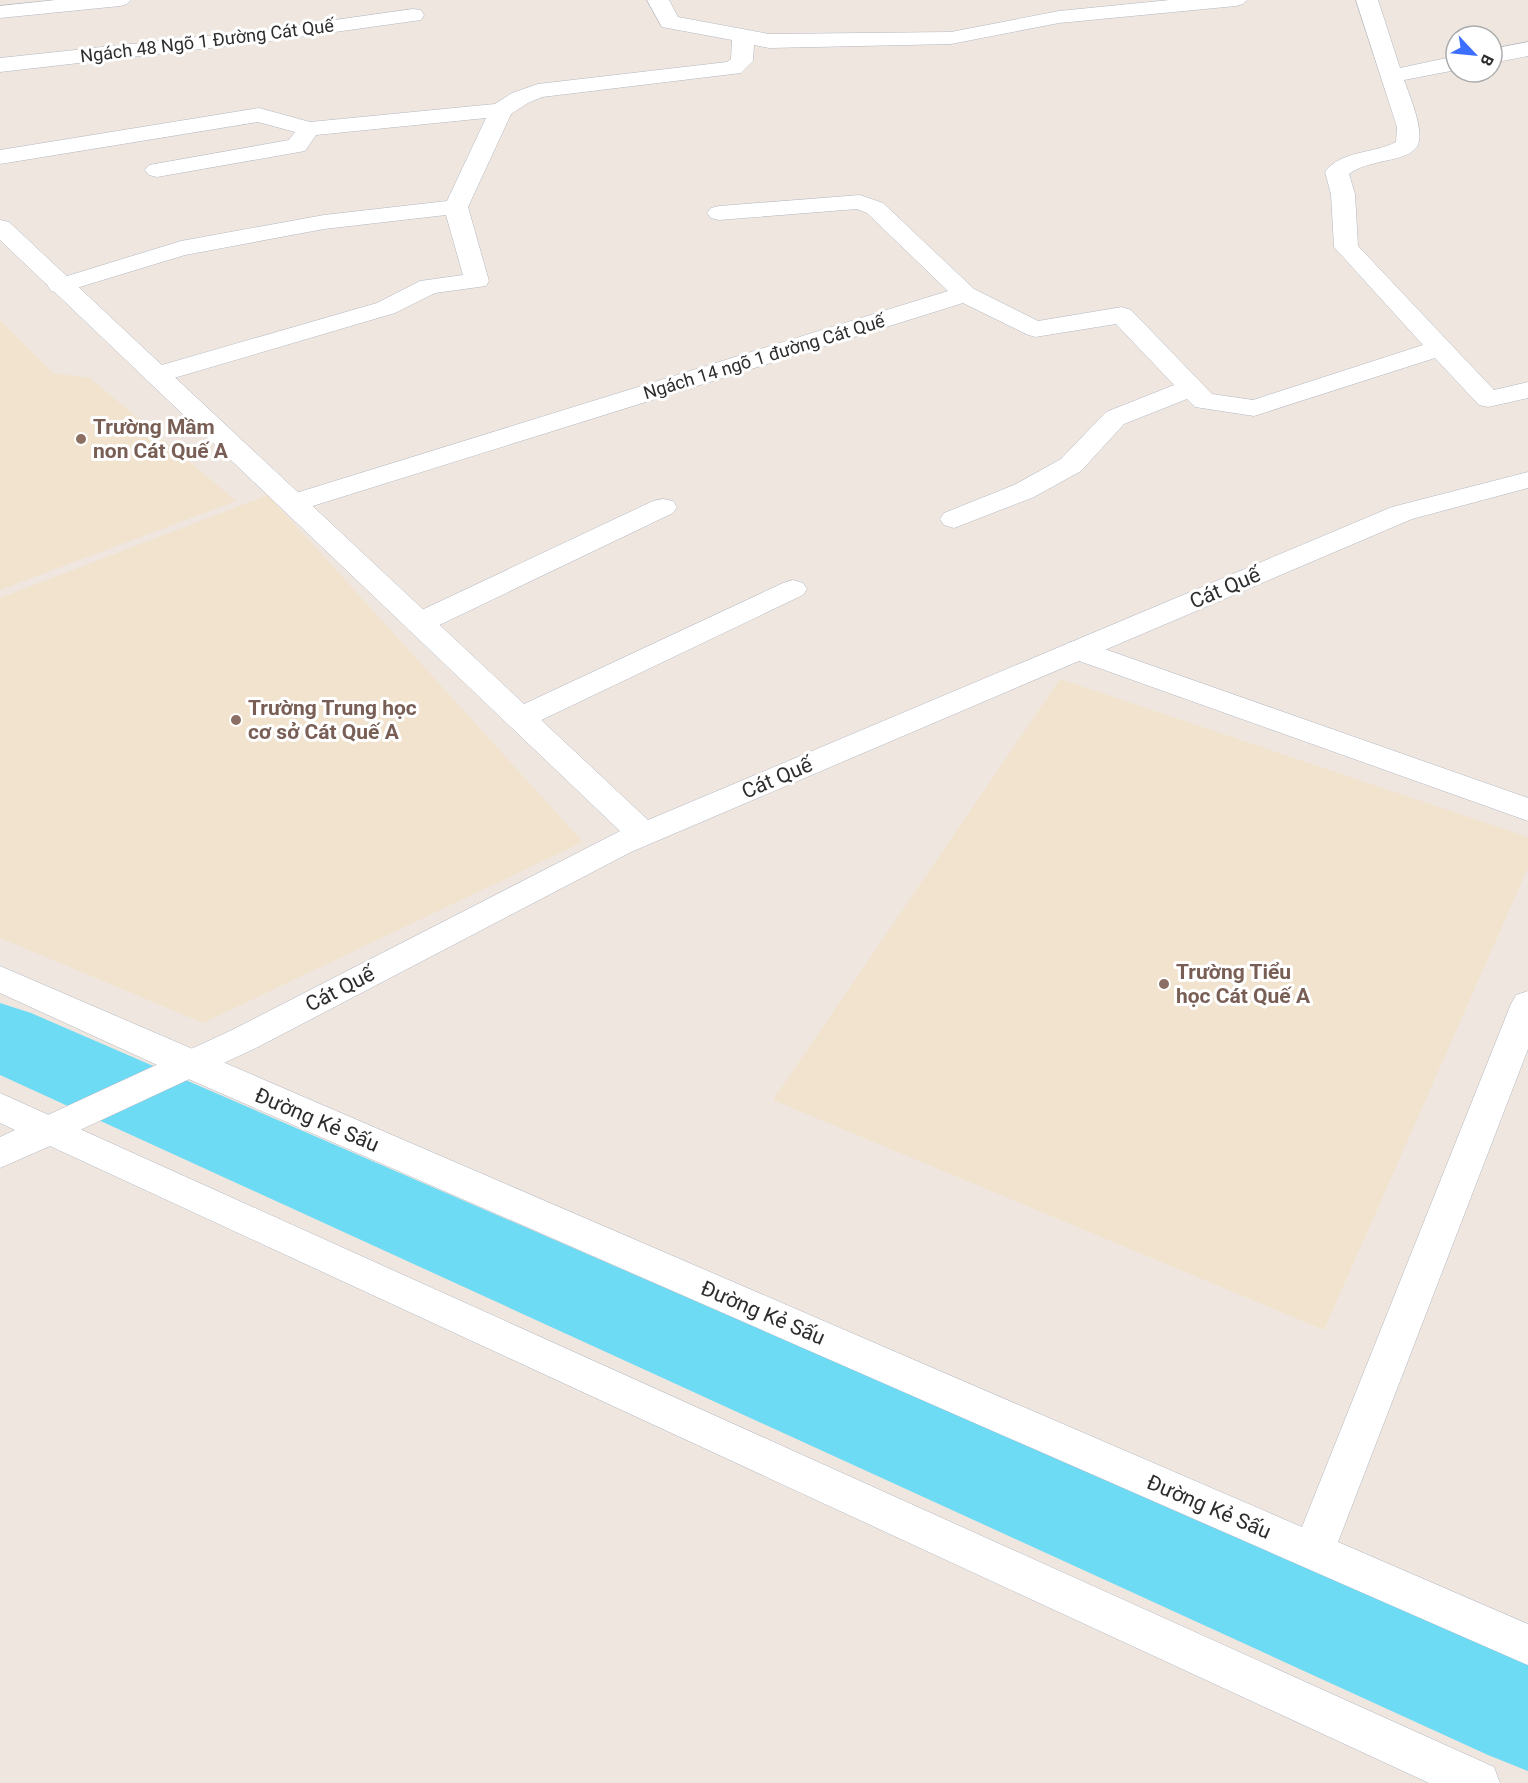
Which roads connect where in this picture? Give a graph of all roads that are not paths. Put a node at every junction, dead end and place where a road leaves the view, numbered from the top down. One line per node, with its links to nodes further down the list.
1 (120, 0): 5 (street)
2 (658, 0): 7 (street)
3 (1236, 0): 7 (street)
4 (1366, 0): 12 (street)
5 (0, 12)
6 (413, 15): 10 (street, Ngách 48 Ngõ 1 Đường Cát Quế)
7 (743, 36): 13 (street)
8 (1528, 49): 9 (street)
9 (1504, 54)
10 (0, 65)
11 (1444, 65): 12 (street)
12 (1391, 76): 22 (street)
13 (501, 110): 14 (street); 17 (street)
14 (309, 129): 15 (street); 16 (street)
15 (0, 157)
16 (157, 170)
17 (456, 207): 20 (street); 23 (street)
18 (719, 213): 21 (street)
19 (0, 227): 20 (street)
20 (60, 286): 23 (street)
21 (965, 294): 24 (street); 27 (street, Ngách 14 ngõ 1 đường Cát Quế)
22 (1440, 348): 24 (street); 25 (street)
23 (157, 375): 27 (street)
24 (1190, 387): 29 (street)
25 (1528, 390)
26 (1528, 480): 32 (street, Cát Quế)
27 (292, 503): 31 (street)
28 (663, 507): 31 (street)
29 (954, 519)
30 (793, 589): 33 (street)
31 (419, 623): 33 (street)
32 (1079, 650): 34 (street); 35 (street, Cát Quế)
33 (520, 718): 35 (street)
34 (1528, 810)
35 (643, 834): 38 (street, Cát Quế)
36 (0, 979): 38 (street, Đường Kẻ Sấu)
37 (1528, 1005): 42 (street)
38 (176, 1070): 40 (street, Cát Quế); 42 (street, Đường Kẻ Sấu)
39 (0, 1107): 40 (street)
40 (50, 1130): 41 (street, Cát Quế); 44 (street)
41 (0, 1154)
42 (1313, 1552): 43 (street, Đường Kẻ Sấu)
43 (1528, 1645)
44 (1478, 1783)

